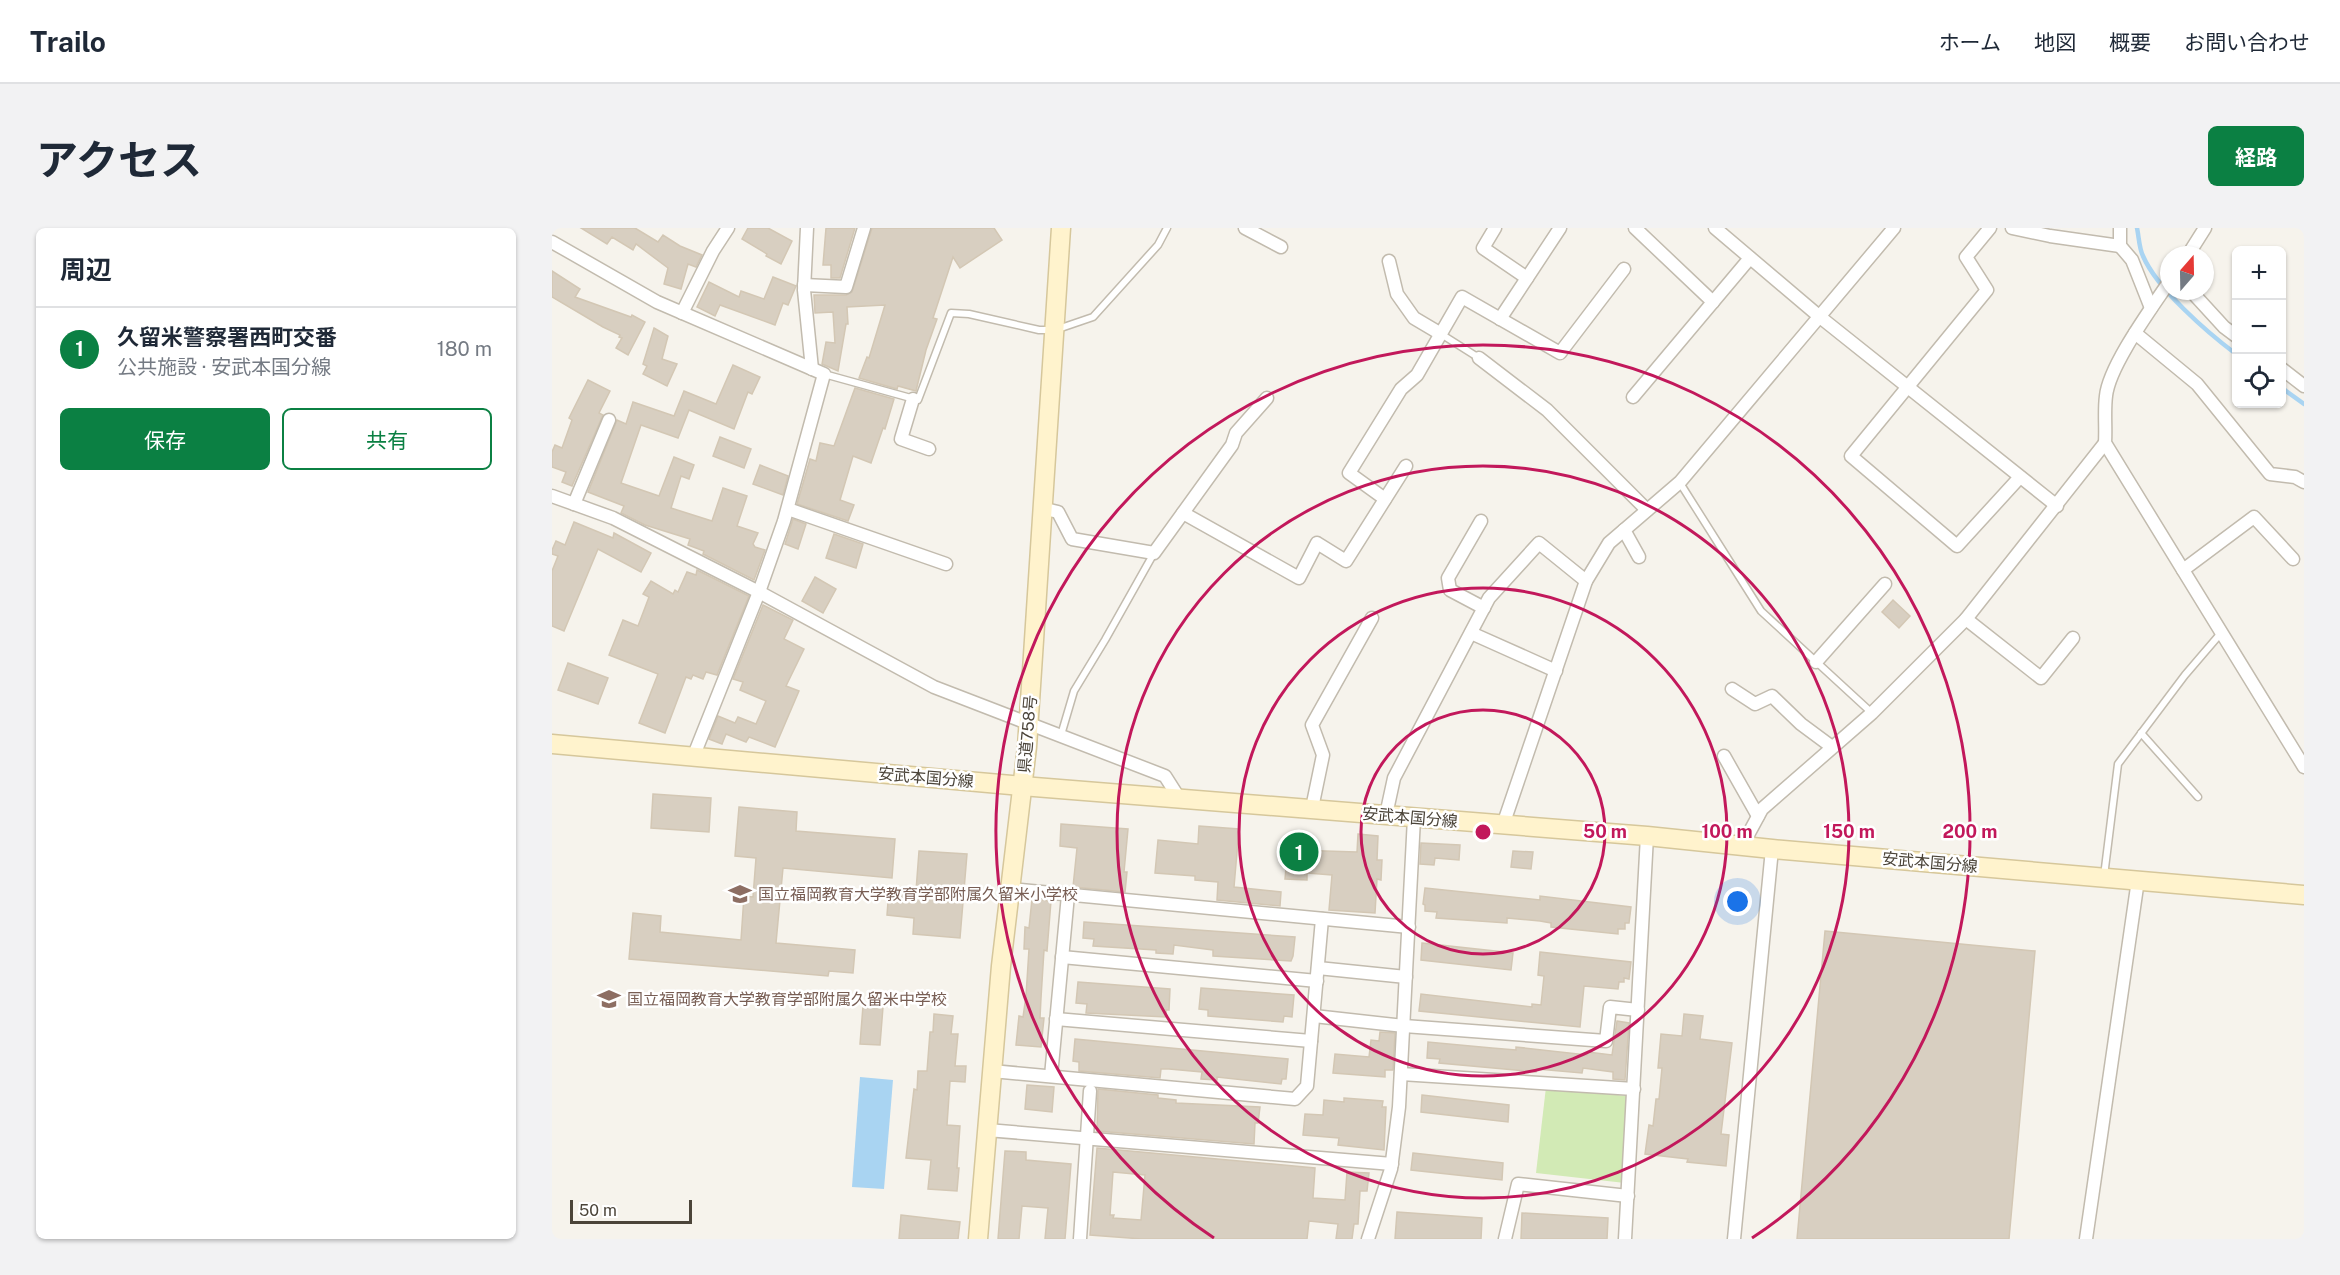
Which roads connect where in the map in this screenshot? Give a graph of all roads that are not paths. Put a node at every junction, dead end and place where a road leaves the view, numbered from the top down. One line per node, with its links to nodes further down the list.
1 (728, 228): 29 (street)
2 (807, 228): 24 (street)
3 (864, 228): 24 (street)
4 (1061, 228): 32 (main road, 県道758号)
5 (1167, 228): 32 (lane)
6 (1245, 228): 19 (street)
7 (1495, 228): 23 (street)
8 (1560, 228): 23 (street)
9 (1635, 228): 27 (street)
10 (1714, 228): 20 (street)
11 (1894, 228): 30 (street)
12 (1990, 228): 40 (street)
13 (2012, 228): 17 (street)
14 (2120, 228): 17 (street)
15 (2205, 228): 18 (street)
16 (552, 242): 29 (street)
17 (2120, 246): 28 (street)
18 (2194, 246)
19 (1281, 247)
20 (1750, 258): 27 (street); 30 (street)
21 (1389, 261): 35 (street)
22 (1624, 269): 31 (street)
23 (1527, 278): 31 (street)
24 (804, 285): 37 (street)
25 (2160, 295): 28 (street)
26 (2199, 300): 34 (street)
27 (1713, 302): 41 (street)
28 (2151, 308): 33 (street)
29 (682, 313): 37 (street)
30 (1820, 317): 40 (street); 49 (street)
31 (1500, 319): 35 (street)
32 (1055, 330): 43 (lane); 55 (main road, 県道758号)
33 (2135, 333): 45 (street); 50 (street)
34 (2232, 333)
35 (1441, 334): 36 (lane); 52 (street)
36 (1479, 358): 57 (street)
37 (818, 371): 43 (lane); 56 (street)
38 (2286, 372): 39 (street)
39 (2304, 386)
40 (1908, 388): 48 (street); 48 (street)
41 (1634, 397)
42 (1267, 398): 58 (street)
43 (913, 399): 46 (street)
44 (609, 420): 53 (street)
45 (2105, 443): 54 (street); 65 (street)
46 (929, 449)
47 (1406, 466): 52 (street)
48 (2020, 477): 54 (street)
49 (1680, 482): 57 (street); 75 (lane)
50 (2304, 482)
51 (552, 496): 53 (street)
52 (1385, 500): 58 (street)
53 (574, 504): 68 (street)
54 (2056, 506): 71 (street)
55 (1041, 508): 61 (street); 79 (main road, 県道758号)
56 (788, 509): 64 (street); 68 (street)
57 (1647, 510): 60 (street)
58 (1183, 513): 61 (street)
59 (1481, 521): 69 (street)
60 (1624, 530): 62 (street); 66 (street)
61 (1154, 553): 81 (lane)
62 (1639, 557)
63 (2293, 559): 65 (street)
64 (946, 564)
65 (2183, 570): 73 (street)
66 (1586, 581): 69 (street); 76 (street)
67 (1885, 584): 75 (street)
68 (759, 592): 79 (street); 84 (street)
69 (1484, 608): 72 (street)
70 (1372, 618): 90 (street)
71 (1966, 619): 74 (street); 78 (street)
72 (1471, 633): 76 (street); 91 (street)
73 (2221, 633): 80 (lane); 86 (street)
74 (2073, 638)
75 (1816, 662): 78 (lane)
76 (1556, 671): 94 (street)
77 (1732, 689): 83 (street)
78 (1872, 713): 83 (street)
79 (1029, 722): 81 (street); 87 (main road, 県道758号)
80 (2141, 733): 88 (lane); 98 (lane)
81 (1061, 735): 89 (street)
82 (552, 744): 84 (main road, 安武本国分線)
83 (1832, 747): 92 (street)
84 (694, 755): 87 (main road, 安武本国分線)
85 (1724, 756): 92 (street)
86 (2304, 767)
87 (1022, 786): 89 (main road, 安武本国分線); 100 (main road, 県道758号)
88 (2198, 797)
89 (1179, 798): 90 (main road, 安武本国分線)
90 (1312, 808): 91 (main road, 安武本国分線)
91 (1386, 815): 93 (main road, 安武本国分線)
92 (1758, 816): 96 (street)
93 (1414, 818): 94 (main road, 安武本国分線); 104 (street)
94 (1503, 825): 95 (main road, 安武本国分線)
95 (1647, 836): 96 (main road, 安武本国分線); 109 (street)
96 (1742, 846): 97 (main road, 安武本国分線)
97 (1772, 849): 98 (main road, 安武本国分線); 128 (street)
98 (2104, 877): 99 (main road, 安武本国分線)
99 (2138, 880): 102 (main road, 安武本国分線); 129 (street)
100 (1010, 889): 101 (street); 114 (main road, 県道758号)
101 (1068, 895): 103 (street); 105 (street)
102 (2304, 895)
103 (1322, 919): 104 (street); 106 (street)
104 (1409, 927): 107 (street)
105 (1062, 957): 108 (street); 111 (street)
106 (1318, 968): 107 (street); 108 (street)
107 (1406, 977): 112 (street)
108 (1317, 981): 110 (street)
109 (1638, 1010): 112 (street); 117 (street)
110 (1314, 1016): 112 (street); 113 (street)
111 (1056, 1019): 113 (street); 116 (street)
112 (1404, 1026): 115 (street)
113 (1311, 1041): 116 (street)
114 (992, 1071): 116 (street); 119 (main road, 県道758号)
115 (1401, 1074): 117 (street); 121 (street)
116 (1051, 1076)
117 (1634, 1089): 122 (street)
118 (1090, 1091): 120 (street)
119 (987, 1130): 120 (street); 123 (main road, 県道758号)
120 (1086, 1138): 121 (street); 124 (street)
121 (1392, 1164): 125 (street)
122 (1628, 1196): 126 (street); 127 (street)
123 (978, 1239)
124 (1080, 1239)
125 (1368, 1239)
126 (1505, 1239)
127 (1625, 1239)
128 (1734, 1239)
129 (2086, 1239)

